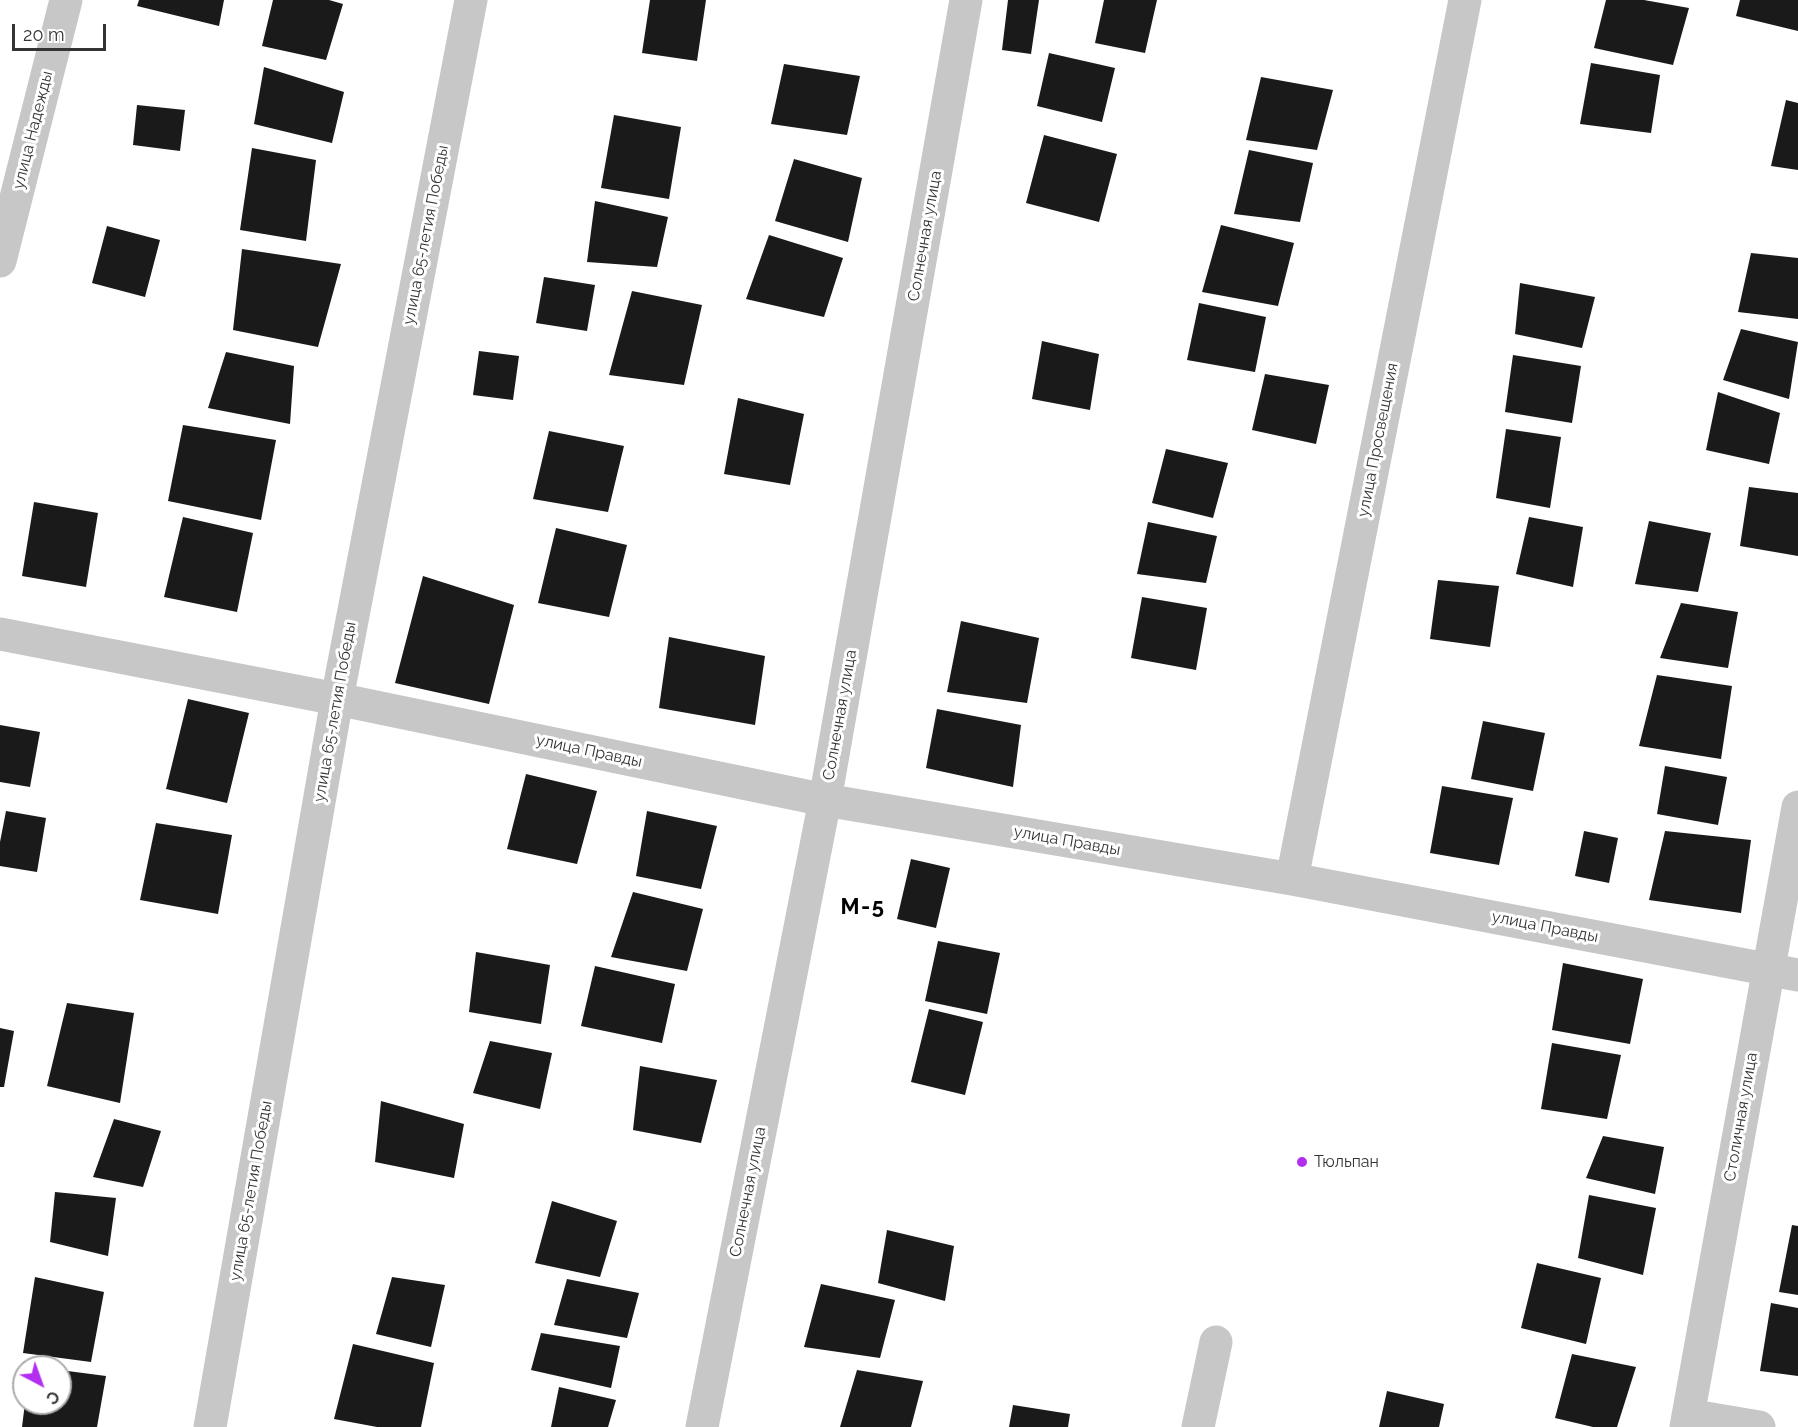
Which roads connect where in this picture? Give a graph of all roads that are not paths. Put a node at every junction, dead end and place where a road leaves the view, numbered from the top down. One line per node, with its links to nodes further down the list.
1 (66, 0): 5 (street, улица Надежды)
2 (471, 0): 7 (street, улица 65-летия Победы)
3 (966, 0): 8 (street, Солнечная улица)
4 (1465, 0): 10 (street, улица Просвещения)
5 (0, 261)
6 (0, 634): 7 (street, улица Правды)
7 (337, 699): 8 (street, улица Правды); 14 (street, улица 65-летия Победы)
8 (825, 800): 10 (street, улица Правды); 15 (street, Солнечная улица)
9 (1798, 807): 11 (street, Столичная улица)
10 (1292, 879): 11 (street, улица Правды)
11 (1783, 972): 13 (street, Столичная улица)
12 (1216, 1342): 16 (street)
13 (1687, 1421): 17 (street)
14 (210, 1427)
15 (702, 1427)
16 (1198, 1427)
17 (1759, 1427)

